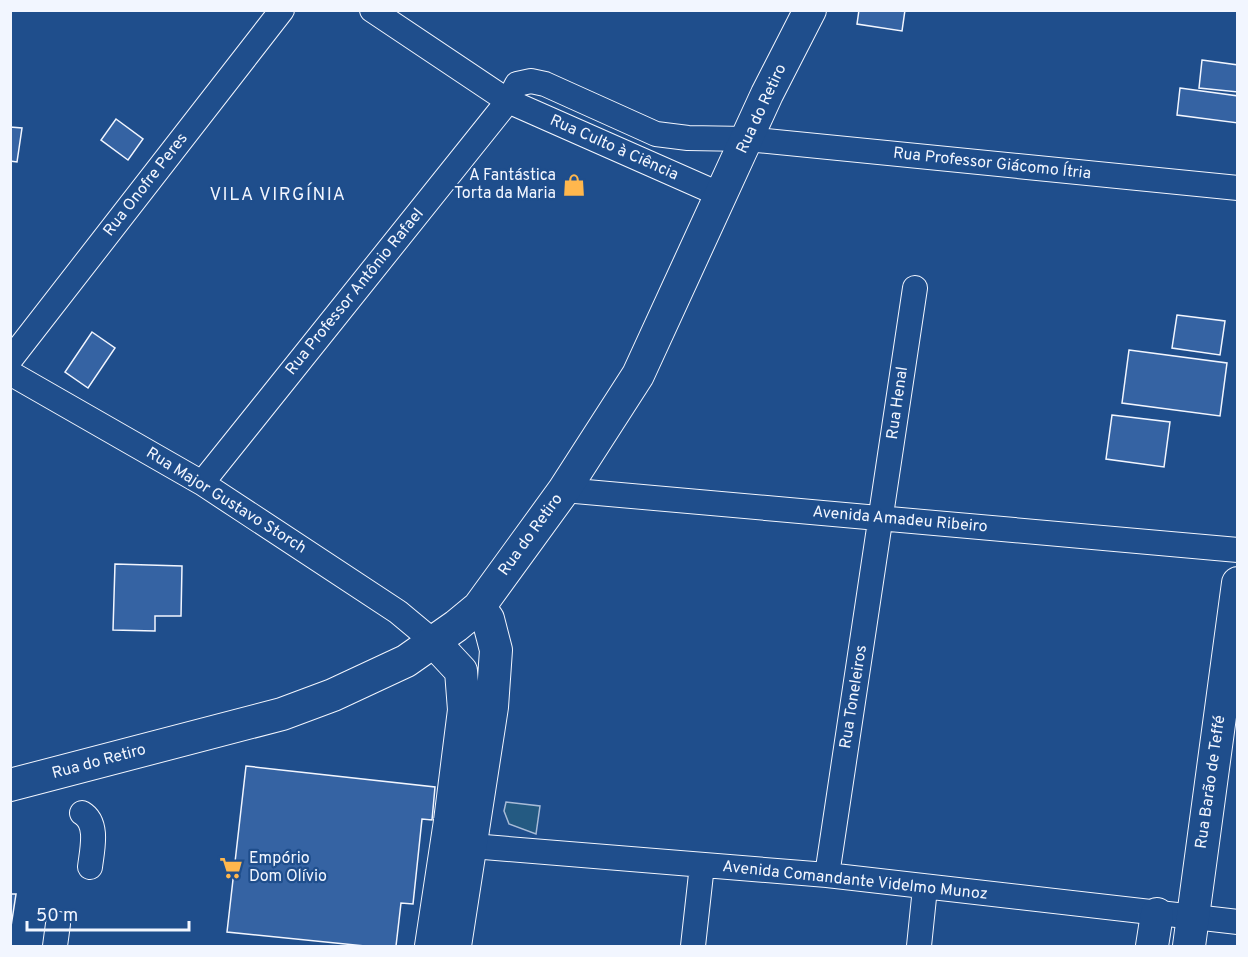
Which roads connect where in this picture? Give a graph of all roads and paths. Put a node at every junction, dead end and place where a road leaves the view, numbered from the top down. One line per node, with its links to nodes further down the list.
1 (282, 10): 9 (street, Rua Onofre Peres)
2 (372, 10): 4 (street, Rua Culto à Ciência)
3 (810, 10): 5 (main road, Rua do Retiro)
4 (508, 101): 5 (street, Rua Culto à Ciência); 7 (street, Rua Culto à Ciência); 11 (street, Rua Professor Antônio Rafael)
5 (747, 139): 6 (street, Rua Professor Giácomo Ítria); 7 (main road, Rua do Retiro)
6 (1238, 188)
7 (721, 195): 12 (main road, Rua do Retiro)
8 (915, 288): 13 (street, Rua Henal)
9 (10, 360)
10 (10, 373): 11 (street, Rua Major Gustavo Storch)
11 (202, 483): 17 (street, Rua Major Gustavo Storch)
12 (564, 490): 13 (street, Avenida Amadeu Ribeiro); 16 (main road, Rua do Retiro)
13 (882, 519): 14 (street, Avenida Amadeu Ribeiro); 24 (street, Rua Toneleiros)
14 (1238, 550)
15 (1238, 583): 28 (main road, Rua Barão de Teffé)
16 (479, 607): 17 (main road, Rua do Retiro); 21 (main road)
17 (434, 642): 18 (main road, Rua do Retiro); 20 (main road)
18 (10, 785)
19 (82, 813): 23 (street)
20 (450, 821): 21 (main road); 29 (main road)
21 (472, 846): 22 (street, Avenida Comandante Videlmo Munoz); 30 (main road)
22 (702, 865): 24 (street, Avenida Comandante Videlmo Munoz); 31 (street)
23 (90, 867)
24 (827, 875): 25 (street, Avenida Comandante Videlmo Munoz)
25 (926, 888): 26 (street, Avenida Comandante Videlmo Munoz); 32 (street)
26 (1156, 914): 28 (street, Avenida Comandante Videlmo Munoz); 33 (main road)
27 (1238, 922): 28 (street, Avenida Comandante Videlmo Munoz)
28 (1191, 932)
29 (431, 946)
30 (455, 946)
31 (693, 946)
32 (919, 946)
33 (1152, 946)

